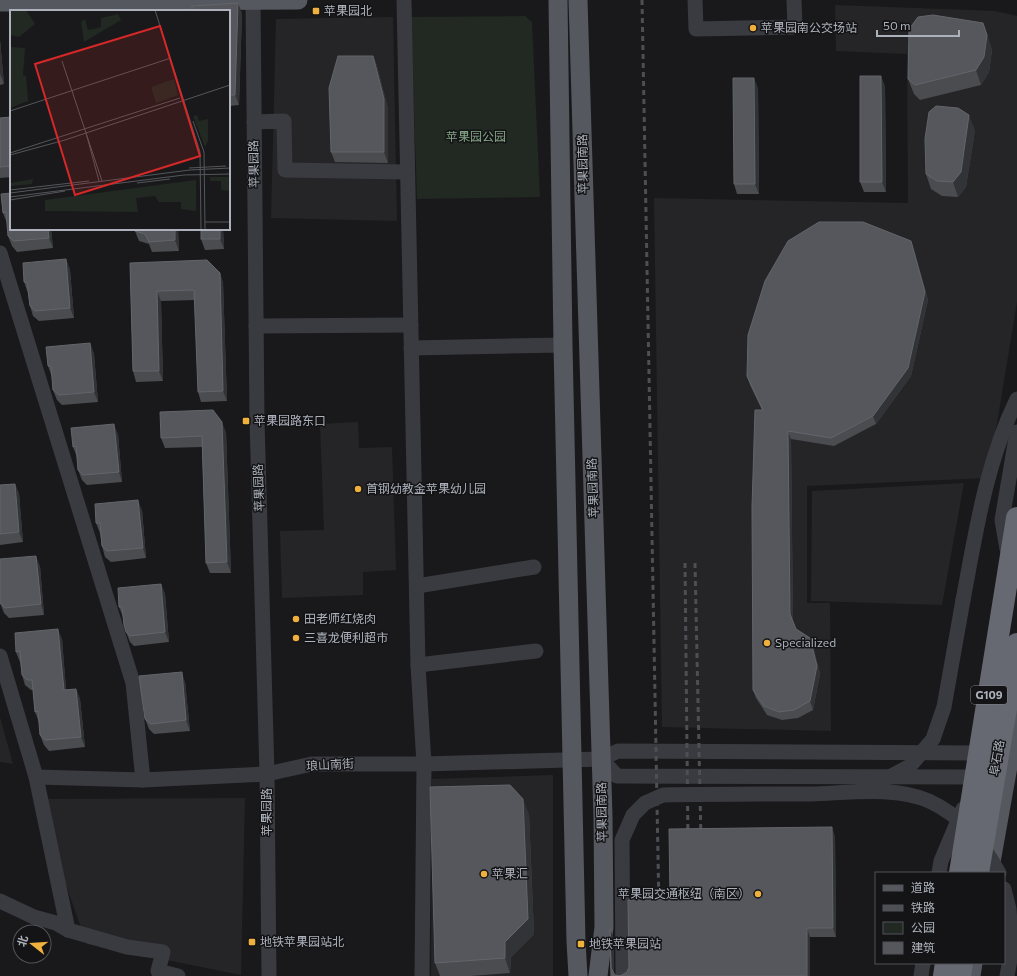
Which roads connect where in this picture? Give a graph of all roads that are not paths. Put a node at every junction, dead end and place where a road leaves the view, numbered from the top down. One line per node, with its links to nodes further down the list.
1 (253, 0): 2 (main road); 8 (main road); 9 (street, 苹果园路)
2 (298, 0)
3 (404, 0): 10 (street)
4 (558, 0): 14 (main road, 苹果园南路)
5 (578, 0): 29 (main road, 苹果园南路)
6 (695, 0): 7 (street)
7 (794, 0)
8 (0, 2)
9 (254, 122): 10 (street); 13 (street, 苹果园路)
10 (407, 172): 12 (street)
11 (0, 254): 35 (street)
12 (411, 324): 13 (street); 15 (street)
13 (256, 326): 32 (street, 苹果园路)
14 (563, 345): 15 (street); 30 (main road, 苹果园南路)
15 (412, 348): 22 (street)
16 (1017, 399): 36 (street, bridge)
17 (1017, 432): 21 (street)
18 (1017, 518): 40 (highway, 阜石路 / G109, bridge)
19 (1017, 539): 21 (main road, 阜石路)
20 (534, 567): 22 (street)
21 (1011, 571): 28 (main road, 阜石路)
22 (417, 586): 26 (street)
23 (1017, 644): 41 (highway, 阜石路 / G109, bridge)
24 (536, 651): 26 (street)
25 (0, 656): 33 (street)
26 (418, 665): 31 (street)
27 (1017, 716): 42 (main road, 阜石路)
28 (977, 753): 29 (street); 34 (main road, 阜石路)
29 (601, 759): 30 (street, 琅山南街); 34 (street); 58 (main road, 苹果园南路)
30 (572, 760): 31 (street, 琅山南街); 57 (main road, 苹果园南路)
31 (424, 764): 32 (street, 琅山南街); 56 (street)
32 (267, 774): 35 (street, 琅山南街); 55 (street, 苹果园路)
33 (36, 777): 35 (street, 琅山南街); 47 (street)
34 (972, 777): 37 (main road, 阜石路)
35 (143, 780)
36 (813, 794): 43 (street, bridge); 59 (street, bridge)
37 (967, 799): 38 (street, 阜石路); 39 (main road, 阜石路)
38 (939, 872)
39 (955, 872)
40 (960, 872)
41 (978, 872)
42 (989, 872)
43 (998, 872)
44 (1005, 893): 48 (street, bridge)
45 (0, 901): 47 (street)
46 (1017, 924): 48 (street)
47 (68, 930): 54 (street)
48 (1012, 945): 65 (street)
49 (923, 964): 60 (street)
50 (940, 964): 61 (main road)
51 (946, 964): 62 (highway)
52 (962, 964): 63 (highway)
53 (973, 964): 64 (main road)
54 (178, 976)
55 (269, 976)
56 (422, 976)
57 (578, 976)
58 (598, 976)
59 (623, 976)
60 (921, 976)
61 (937, 976)
62 (944, 976)
63 (960, 976)
64 (971, 976)
65 (1007, 976)

